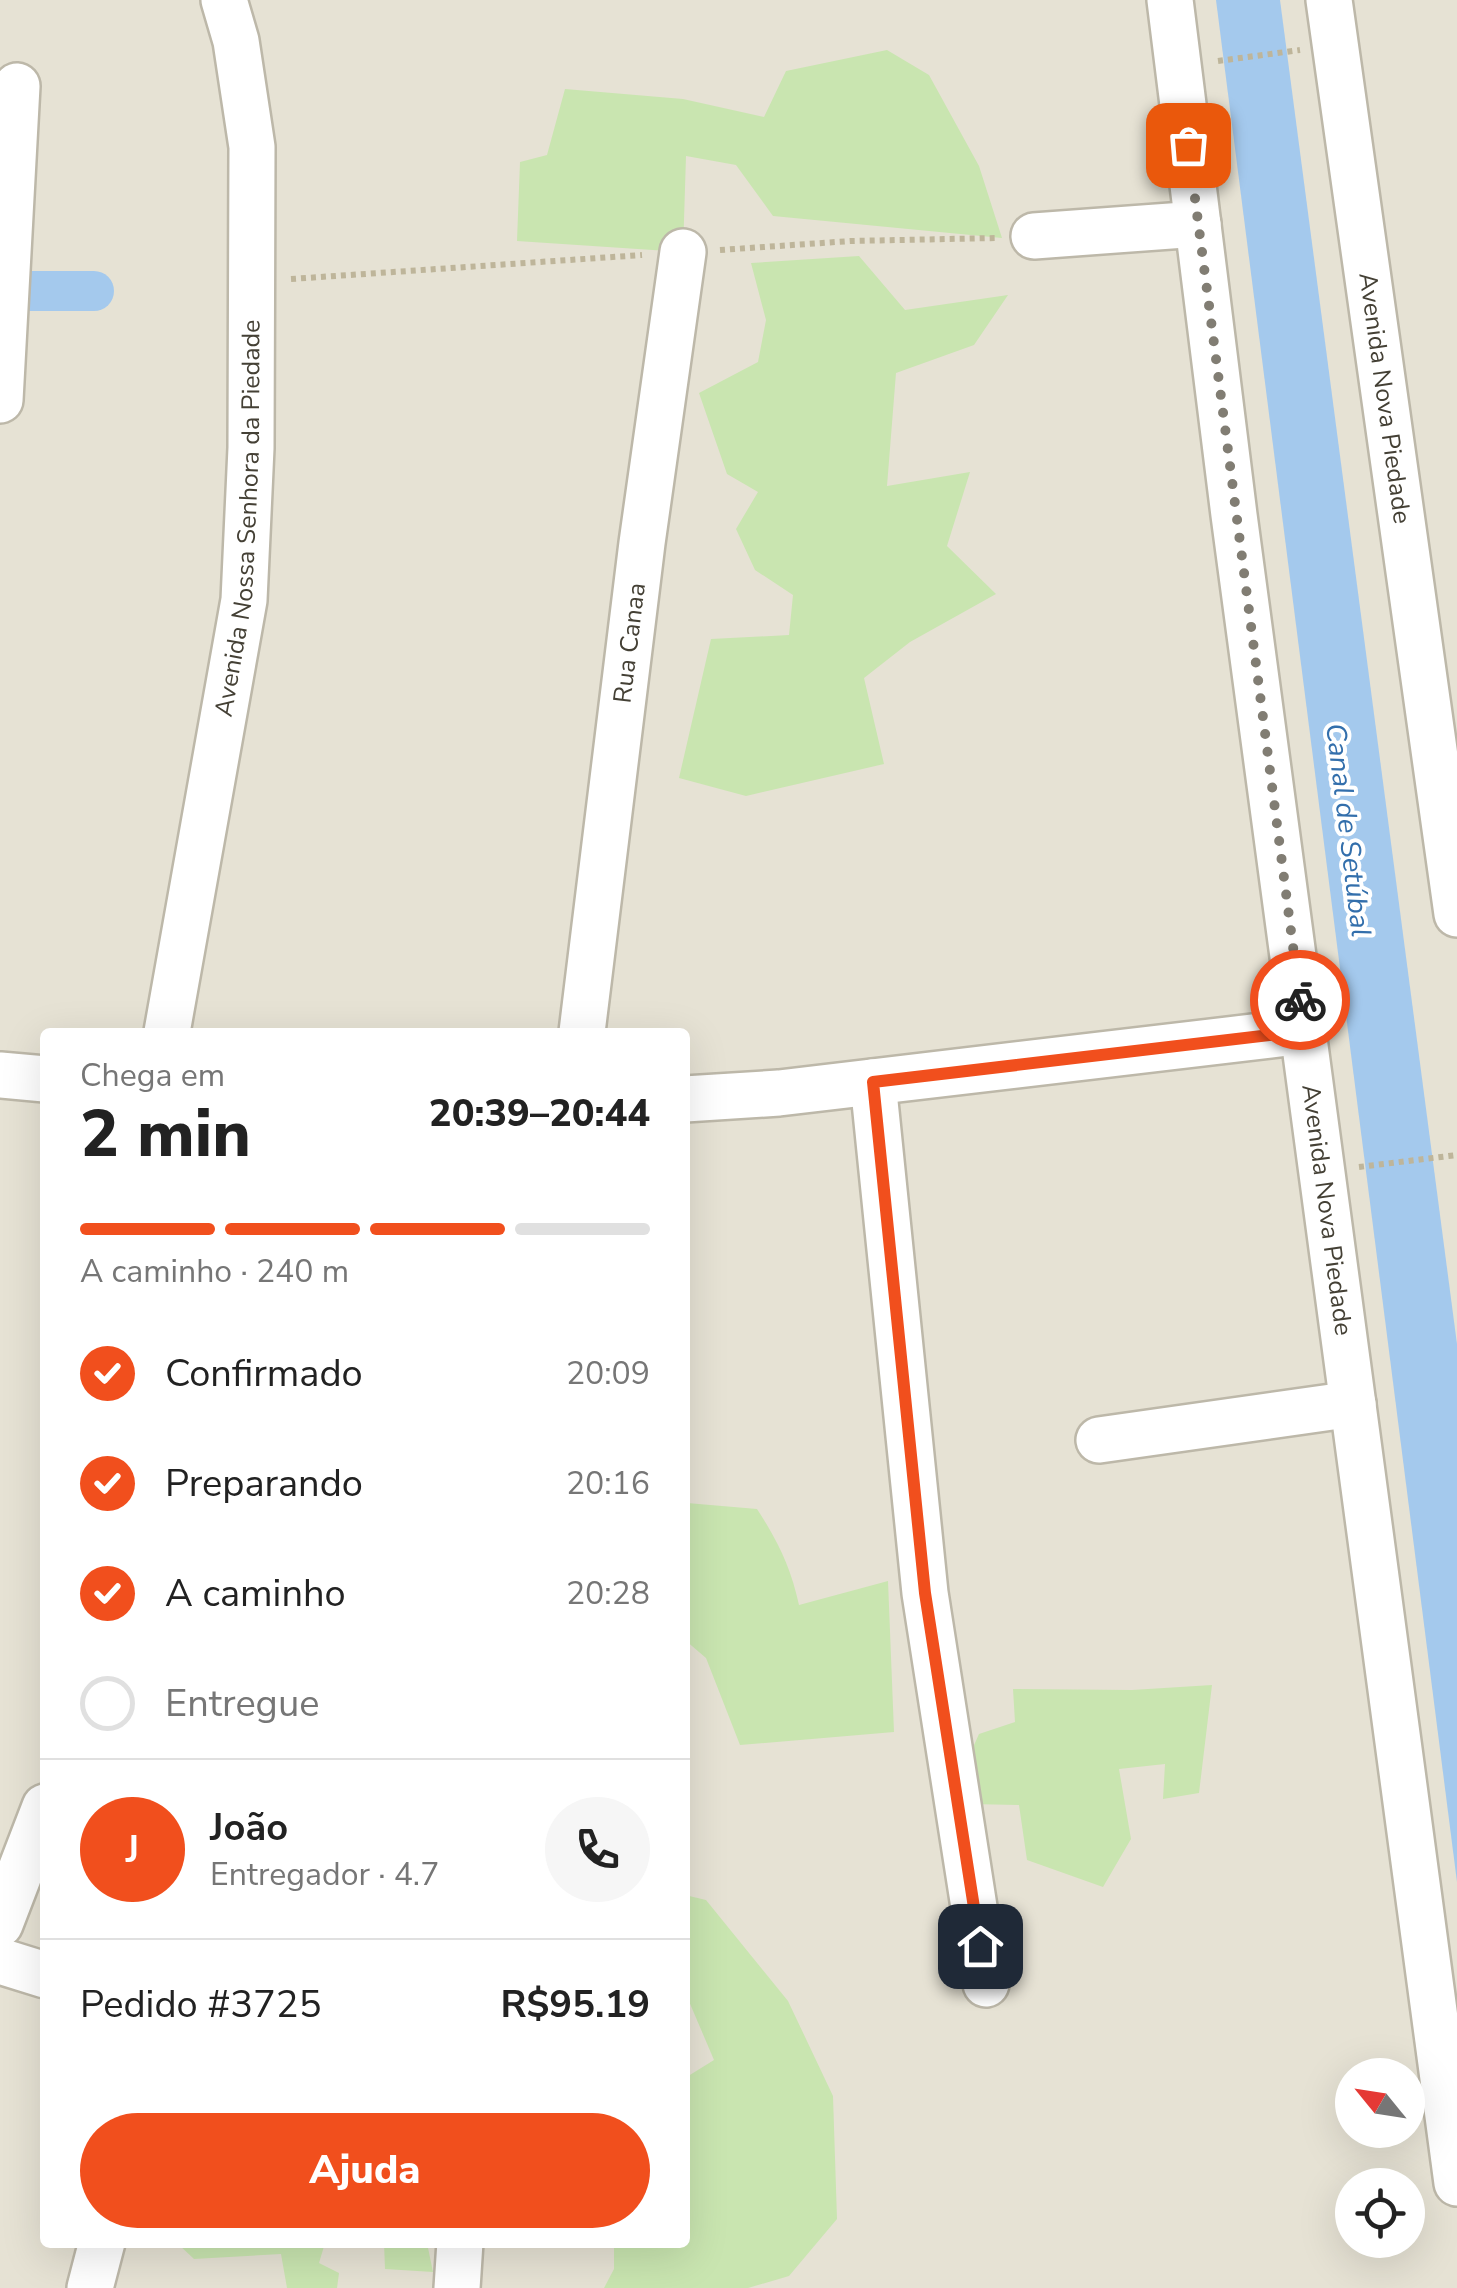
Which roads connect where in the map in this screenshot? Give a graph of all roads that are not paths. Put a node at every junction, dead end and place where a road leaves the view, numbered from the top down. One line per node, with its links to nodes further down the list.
1 (224, 0): 10 (street, Avenida Nossa Senhora da Piedade)
2 (1170, 0): 5 (street, Avenida Nova Piedade)
3 (1329, 0): 9 (street, Avenida Nova Piedade)
4 (17, 86): 8 (street)
5 (1198, 224): 6 (street); 12 (street, Avenida Nova Piedade)
6 (1034, 236)
7 (683, 252): 11 (street, Rua Canaa)
8 (0, 400)
9 (1457, 914)
10 (168, 1028)
11 (582, 1028)
12 (1304, 1031): 15 (street); 17 (street, Avenida Nova Piedade)
13 (0, 1075): 14 (street)
14 (40, 1079)
15 (873, 1082): 16 (street); 23 (street)
16 (690, 1099)
17 (1354, 1404): 18 (street); 24 (street, Avenida Nova Piedade)
18 (1099, 1440)
19 (40, 1820): 20 (street)
20 (0, 1924)
21 (0, 1961): 22 (street)
22 (40, 1973)
23 (986, 1984)
24 (1457, 2183)
25 (100, 2248): 27 (street)
26 (460, 2248): 28 (street)
27 (90, 2288)
28 (457, 2288)

